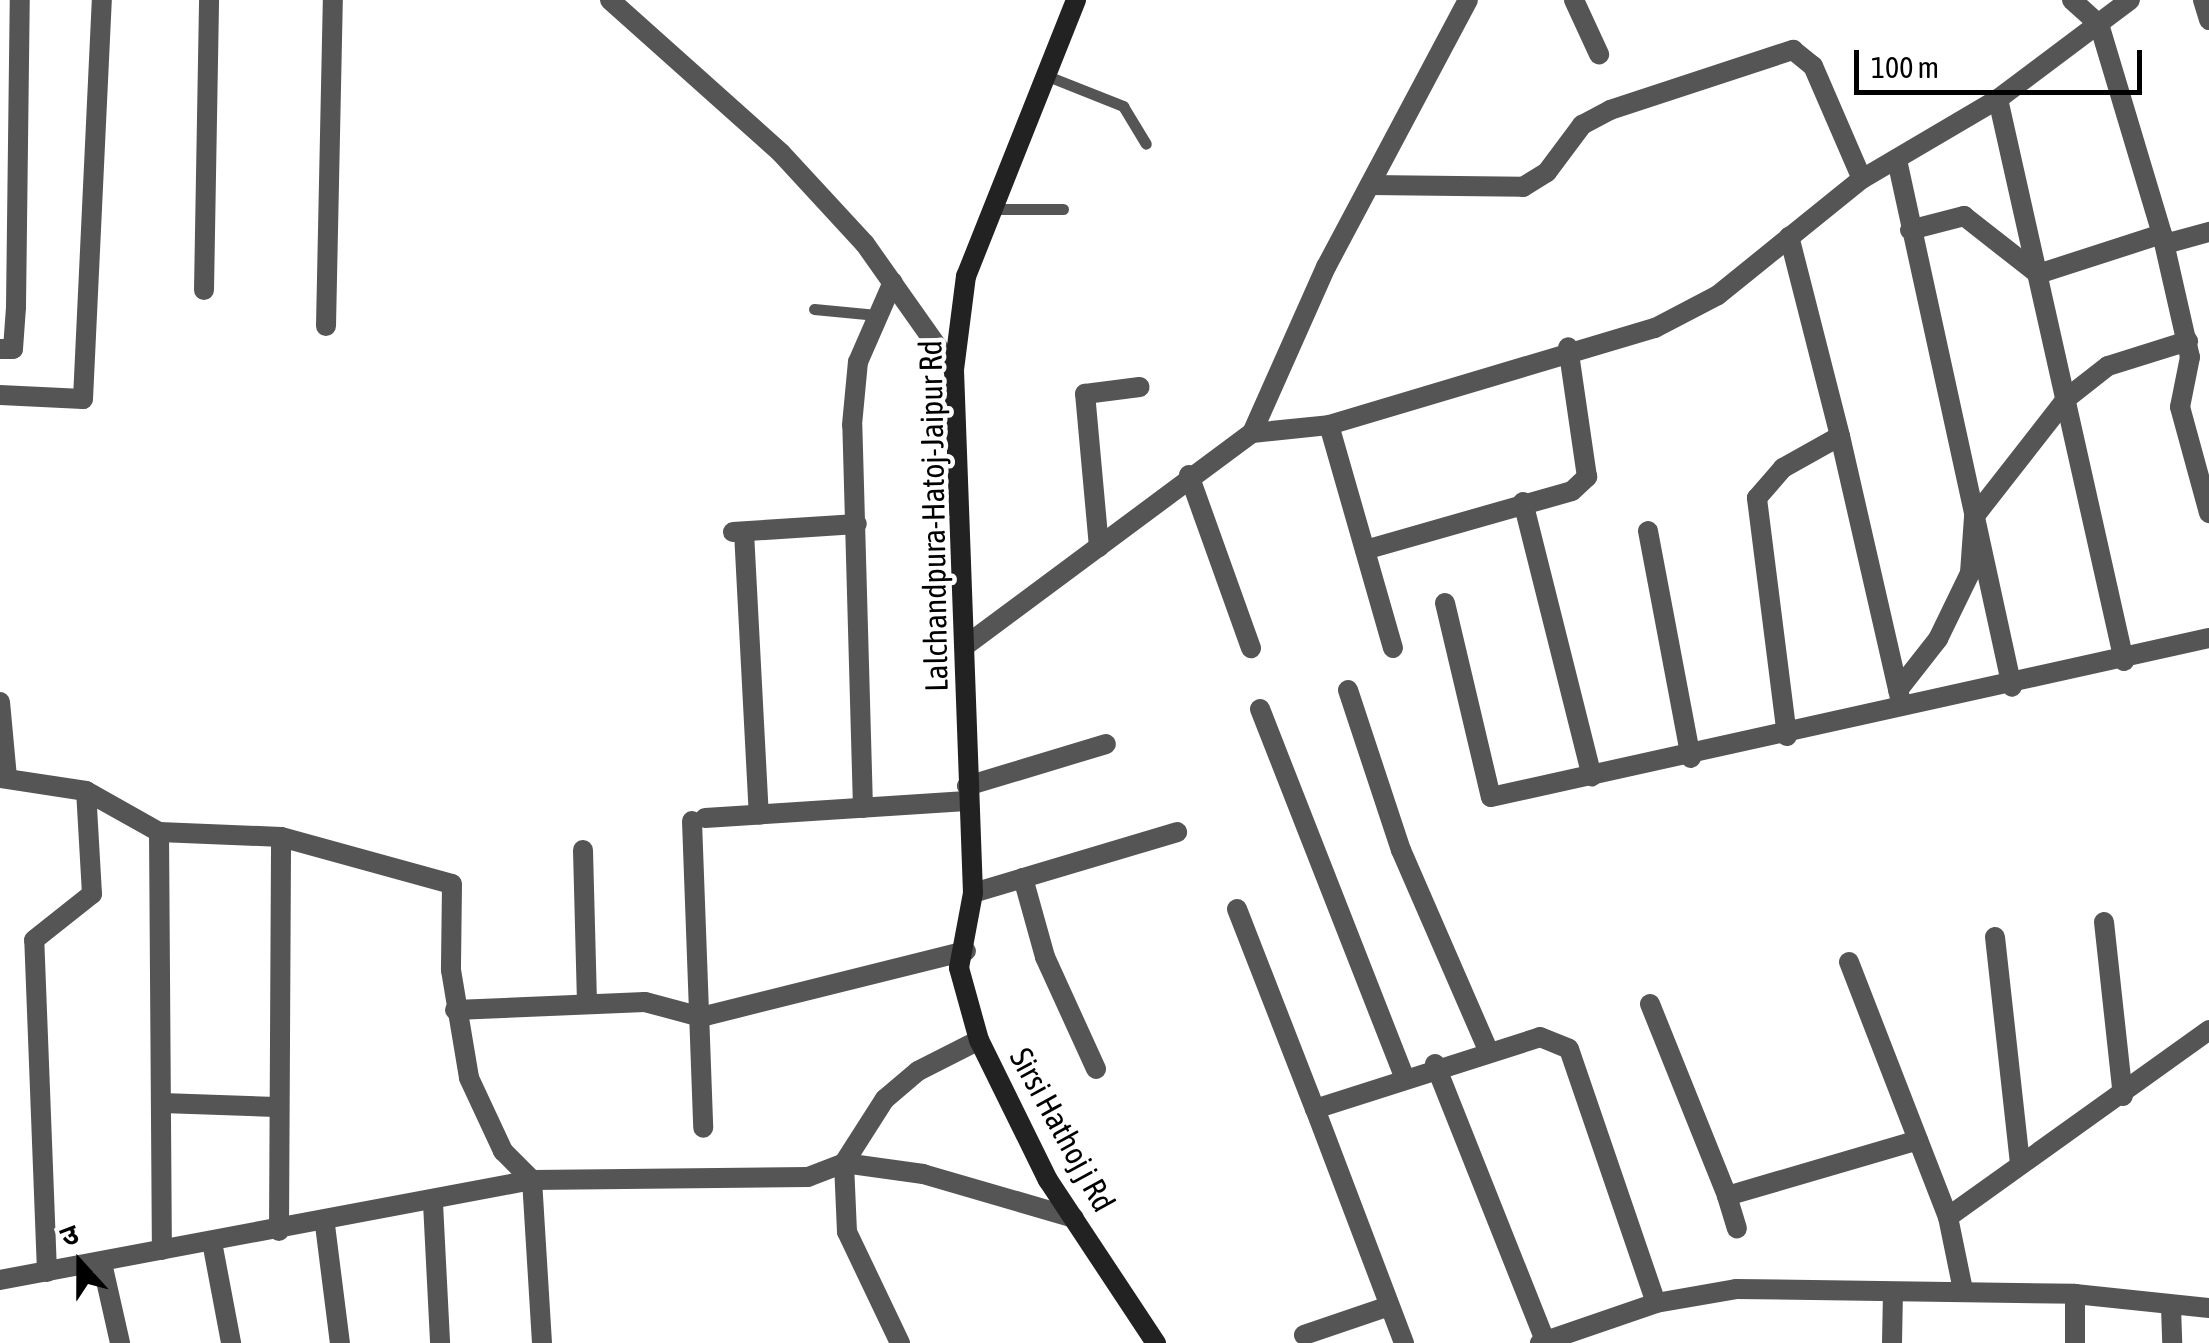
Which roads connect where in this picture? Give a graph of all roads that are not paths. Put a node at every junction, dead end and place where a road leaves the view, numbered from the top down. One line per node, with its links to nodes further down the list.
1 (20, 0): 36 (street)
2 (102, 0): 39 (street)
3 (209, 0): 30 (street)
4 (333, 0): 33 (street)
5 (610, 0): 29 (street)
6 (1076, 0): 16 (street, Lalchandpura-Hatoj-Jaipur Rd)
7 (1444, 0): 12 (street)
8 (1574, 0): 15 (street)
9 (2072, 0): 14 (street)
10 (2130, 0): 14 (street)
11 (2203, 0): 13 (street)
12 (1467, 3): 21 (street)
13 (2209, 20)
14 (2100, 24): 17 (street); 27 (street)
15 (1599, 54)
16 (1050, 76): 18 (lane); 23 (street, Lalchandpura-Hatoj-Jaipur Rd)
17 (1998, 99): 19 (street); 28 (street)
18 (1146, 144)
19 (1897, 160): 20 (street); 24 (street)
20 (1862, 179): 21 (street); 26 (street)
21 (1370, 185): 42 (street)
22 (1063, 209): 23 (lane)
23 (990, 210): 37 (street, Lalchandpura-Hatoj-Jaipur Rd)
24 (1910, 230): 28 (street); 47 (street)
25 (2209, 232): 27 (street)
26 (1788, 236): 35 (street); 43 (street)
27 (2164, 239): 28 (street); 34 (street)
28 (2038, 274): 40 (street)
29 (893, 282): 32 (street); 37 (street)
30 (204, 290)
31 (814, 309): 32 (lane)
32 (877, 314): 48 (street)
33 (326, 326)
34 (2188, 341): 40 (street); 46 (street)
35 (1568, 346): 41 (street); 45 (street)
36 (0, 349)
37 (954, 370): 54 (street, Lalchandpura-Hatoj-Jaipur Rd)
38 (1140, 387): 50 (street)
39 (0, 395)
40 (2067, 398): 47 (street); 57 (street)
41 (1329, 425): 42 (street); 51 (street)
42 (1252, 433): 44 (street)
43 (1840, 436): 60 (street); 63 (street)
44 (1189, 475): 50 (street); 55 (street)
45 (1523, 502): 51 (street); 66 (street)
46 (2209, 513)
47 (1974, 517): 58 (street); 60 (street)
48 (856, 524): 70 (street); 71 (street)
49 (1648, 531): 65 (street)
50 (1099, 547): 54 (street)
51 (1365, 550): 56 (street)
52 (1445, 602): 66 (street)
53 (2209, 638): 57 (street)
54 (969, 643): 69 (street, Lalchandpura-Hatoj-Jaipur Rd)
55 (1250, 648)
56 (1393, 648)
57 (2124, 661): 58 (street)
58 (2012, 687): 60 (street)
59 (1348, 690): 90 (street)
60 (1900, 698): 63 (street)
61 (0, 702): 67 (street)
62 (1260, 709): 93 (street)
63 (1787, 736): 65 (street)
64 (1106, 744): 69 (street)
65 (1692, 758): 66 (street)
66 (1592, 776)
67 (3, 778): 68 (street)
68 (86, 791): 72 (street); 113 (street)
69 (966, 793): 70 (street); 77 (street, Lalchandpura-Hatoj-Jaipur Rd)
70 (863, 808): 71 (street)
71 (760, 815): 87 (street)
72 (160, 832): 74 (street); 95 (street)
73 (1177, 832): 76 (street)
74 (281, 836): 86 (street); 96 (street)
75 (583, 850): 84 (street)
76 (1024, 878): 77 (street); 92 (street)
77 (973, 893): 81 (street, Lalchandpura-Hatoj-Jaipur Rd)
78 (1237, 909): 97 (street)
79 (2104, 922): 94 (street)
80 (1994, 937): 101 (street)
81 (966, 951): 83 (street, Lalchandpura-Hatoj-Jaipur Rd); 87 (street)
82 (1849, 962): 99 (street)
83 (962, 990): 89 (street, Sirsi Hathoj j Rd)
84 (587, 1002): 86 (street); 87 (street)
85 (1650, 1004): 103 (street)
86 (455, 1010): 102 (street)
87 (701, 1017): 98 (street)
88 (2209, 1030): 94 (street)
89 (979, 1040): 100 (street); 106 (street, Sirsi Hathoj j Rd)
90 (1489, 1052): 91 (street); 118 (street)
91 (1435, 1064): 93 (street); 123 (street)
92 (1096, 1069)
93 (1403, 1074): 97 (street)
94 (2123, 1096): 101 (street)
95 (162, 1103): 96 (street); 111 (street)
96 (276, 1107): 109 (street)
97 (1315, 1109): 119 (street)
98 (703, 1128)
99 (1918, 1140): 103 (street); 105 (street)
100 (844, 1163): 102 (street); 106 (street); 129 (street)
101 (2020, 1166): 105 (street)
102 (532, 1180): 104 (street); 128 (street)
103 (1727, 1196): 108 (street)
104 (433, 1203): 107 (street); 127 (street)
105 (1948, 1217): 115 (street)
106 (1074, 1218): 130 (street, Sirsi Hathoj j Rd)
107 (325, 1225): 109 (street); 126 (street)
108 (1736, 1228)
109 (279, 1232): 110 (street)
110 (212, 1242): 111 (street); 125 (street)
111 (162, 1250): 112 (street)
112 (102, 1263): 113 (street); 124 (street)
113 (46, 1272): 114 (street)
114 (0, 1280)
115 (1963, 1290): 116 (street); 117 (street)
116 (1893, 1292): 118 (street); 132 (street)
117 (2075, 1294): 120 (street); 133 (street)
118 (1656, 1303): 123 (street)
119 (1389, 1306): 122 (street); 131 (street)
120 (2172, 1307): 121 (street); 134 (street)
121 (2209, 1308)
122 (1304, 1335)
123 (1542, 1342)
124 (120, 1343)
125 (230, 1343)
126 (340, 1343)
127 (440, 1343)
128 (542, 1343)
129 (900, 1343)
130 (1156, 1343)
131 (1404, 1343)
132 (1892, 1343)
133 (2074, 1343)
134 (2172, 1343)

